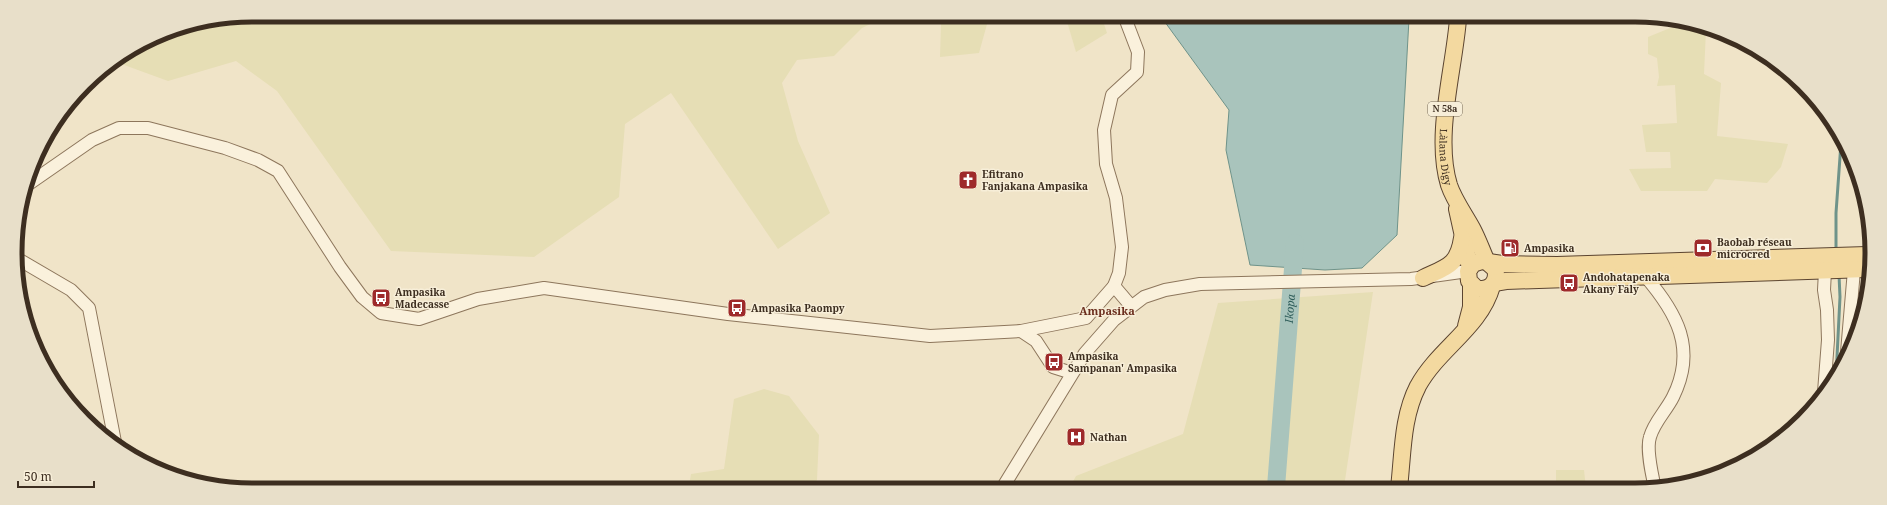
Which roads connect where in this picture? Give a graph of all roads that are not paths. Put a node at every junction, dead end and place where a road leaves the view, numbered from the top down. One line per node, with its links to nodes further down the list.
1 (1127, 22): 15 (street)
2 (1458, 22): 4 (main road, Làlana Digy / N 58a)
3 (33, 181): 17 (street)
4 (1468, 236): 7 (main road, N 58a); 8 (main road); 11 (main road, N 58a); 13 (main road, N 58a)
5 (1865, 257): 10 (main road)
6 (22, 261): 22 (street)
7 (1487, 262): 8 (main road); 11 (main road); 14 (main road)
8 (1529, 264): 9 (main road)
9 (1824, 264): 10 (main road); 12 (main road); 21 (street)
10 (1857, 265): 19 (street)
11 (1470, 276): 13 (street); 14 (main road); 18 (main road, N 58a)
12 (1645, 276): 14 (main road); 25 (street)
13 (1417, 279): 16 (street)
14 (1493, 284): 18 (main road, N 58a)
15 (1114, 286): 16 (street); 17 (street)
16 (1130, 306): 20 (street)
17 (1022, 331): 20 (street)
18 (1464, 331): 24 (main road, N 58a)
19 (1849, 337)
20 (1072, 373): 23 (street)
21 (1825, 383)
22 (114, 436)
23 (1005, 483)
24 (1400, 483)
25 (1654, 483)

